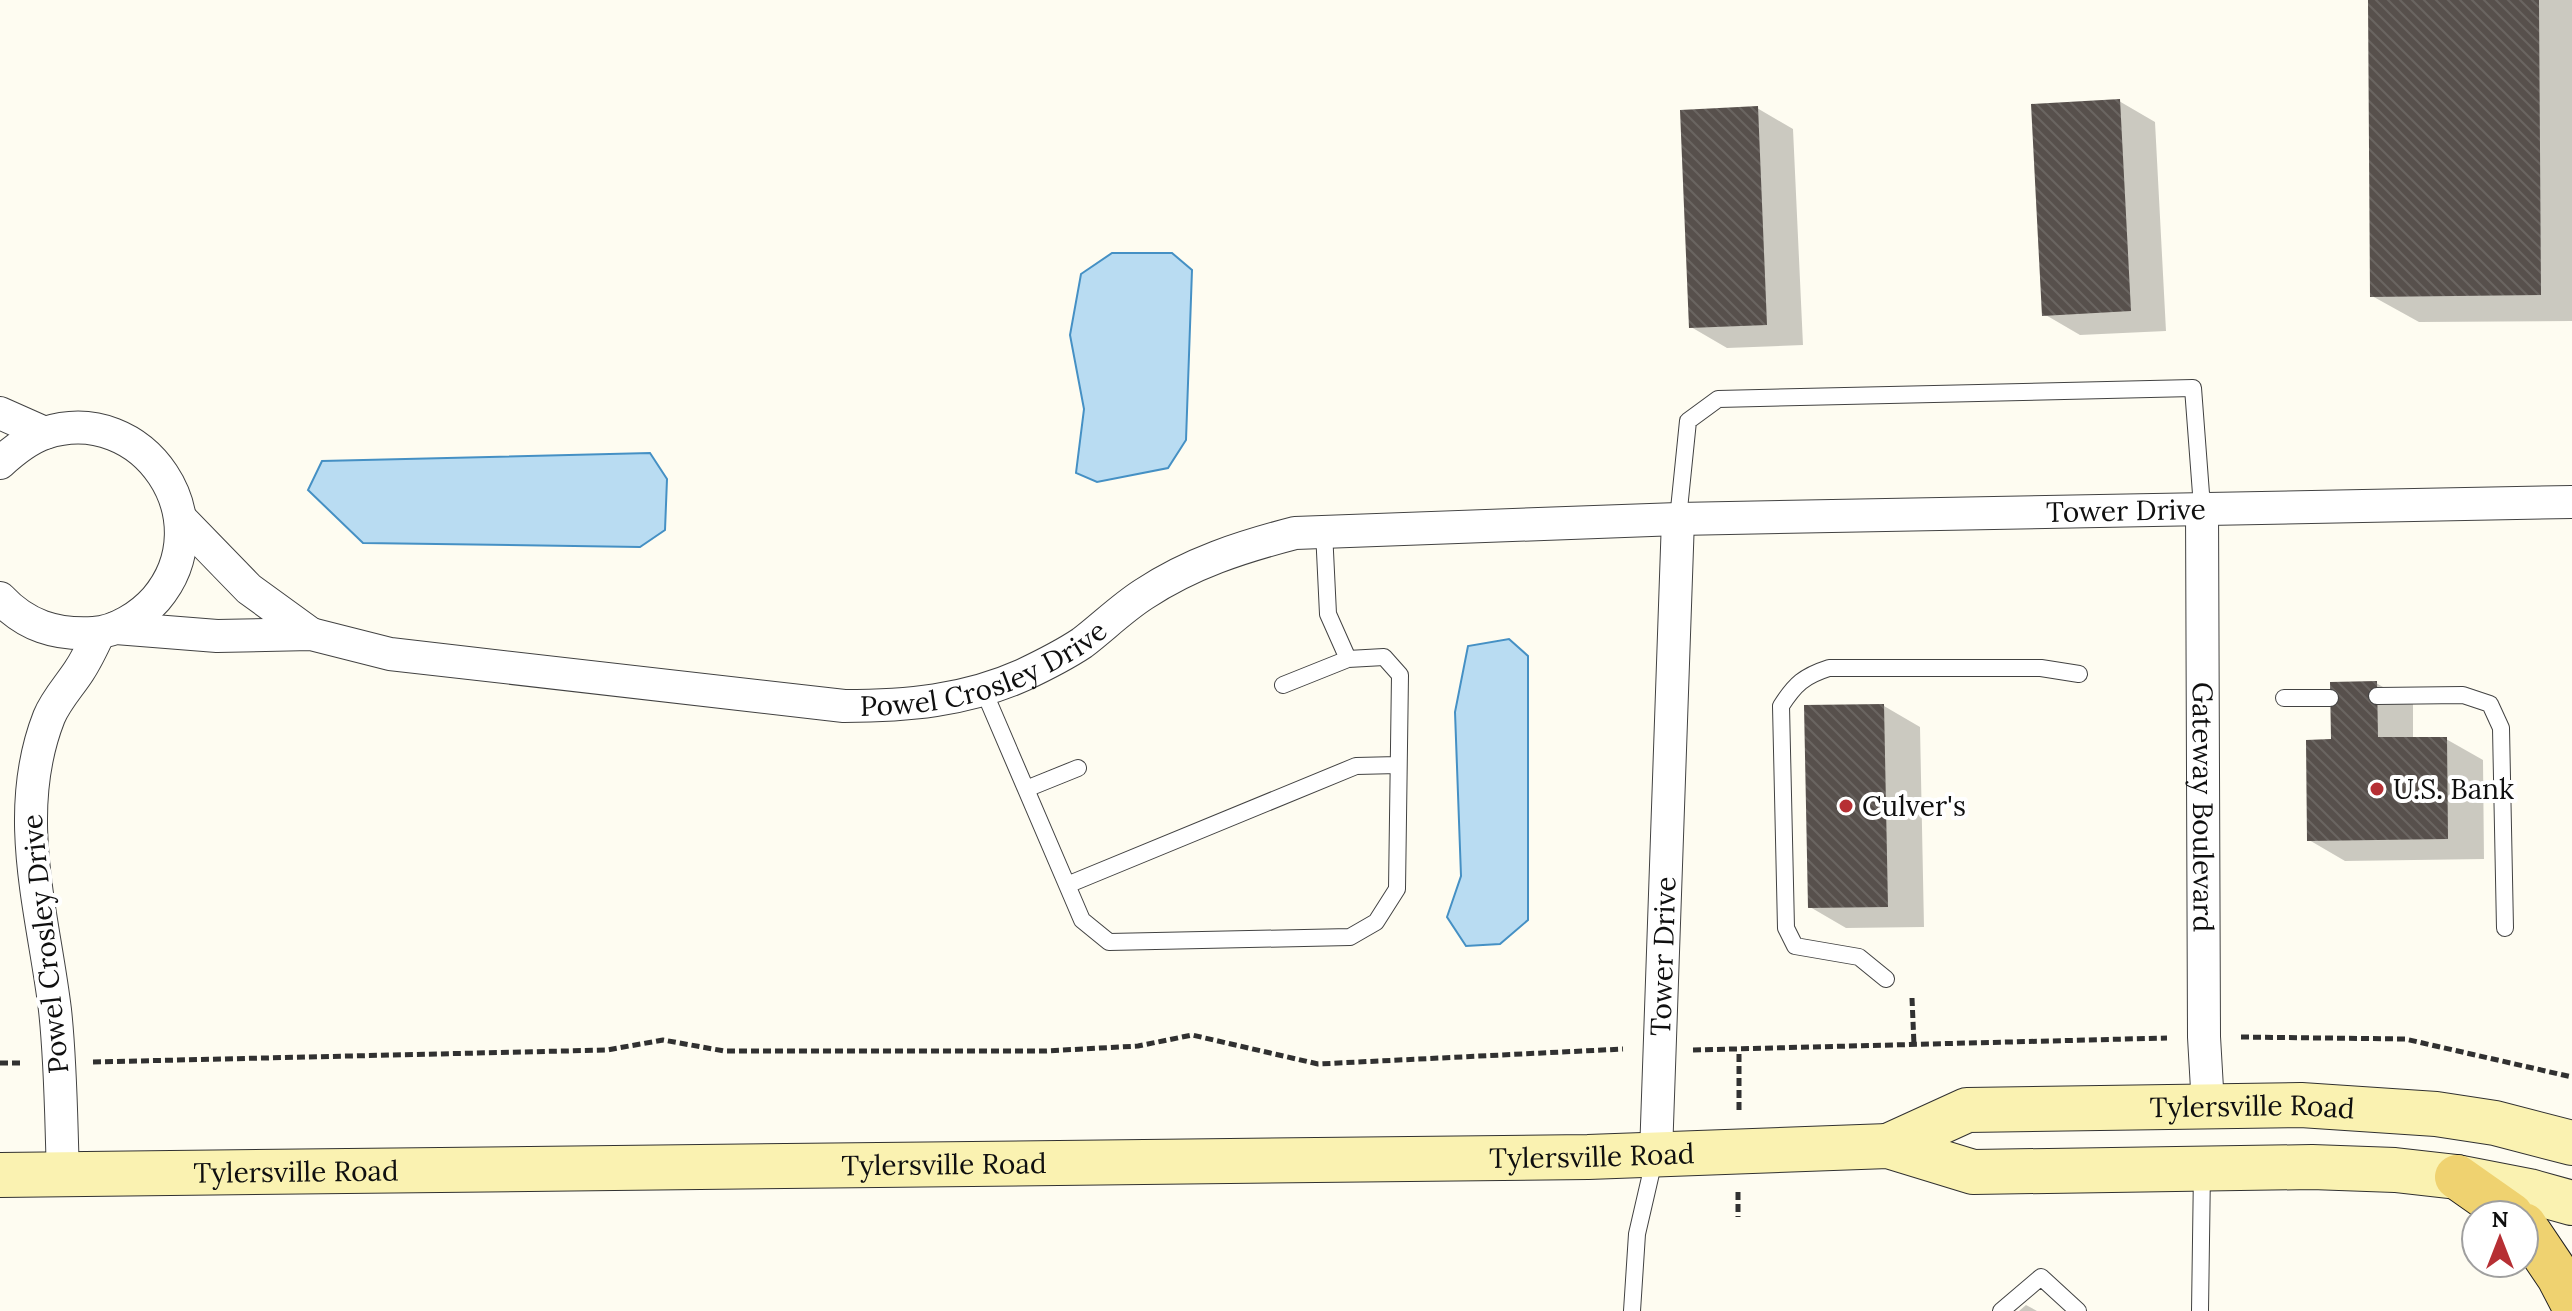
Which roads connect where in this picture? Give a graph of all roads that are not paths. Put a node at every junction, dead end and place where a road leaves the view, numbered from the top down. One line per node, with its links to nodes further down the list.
1 (0, 413): 2 (street)
2 (45, 433): 3 (street); 6 (street)
3 (0, 463)
4 (2572, 502): 5 (street, Tower Drive)
5 (2202, 507): 7 (street, Tower Drive); 7 (lane); 26 (street, Gateway Boulevard)
6 (181, 519): 11 (street); 12 (street, Powel Crosley Drive)
7 (1678, 519): 8 (street, Tower Drive); 29 (street, Tower Drive)
8 (1634, 520): 9 (street, Powel Crosley Drive)
9 (1324, 531): 13 (lane); 16 (street, Powel Crosley Drive)
10 (0, 598): 11 (street)
11 (107, 630): 12 (street, Powel Crosley Drive); 31 (street, Powel Crosley Drive)
12 (311, 634): 16 (street, Powel Crosley Drive)
13 (1348, 659): 15 (lane); 20 (lane)
14 (2079, 674): 25 (lane)
15 (1283, 685)
16 (983, 689): 22 (lane)
17 (2377, 696): 24 (lane)
18 (2284, 698): 19 (lane)
19 (2330, 698)
20 (1398, 765): 23 (lane); 23 (lane)
21 (1078, 768): 22 (lane)
22 (1026, 789): 23 (lane)
23 (1067, 885)
24 (2505, 928)
25 (1886, 979)
26 (2208, 1106): 27 (main road, Tylersville Road); 28 (main road, Tylersville Road)
27 (2572, 1143)
28 (1888, 1146): 29 (main road, Tylersville Road); 30 (main road, Tylersville Road)
29 (1656, 1154): 31 (main road, Tylersville Road); 38 (lane)
30 (2202, 1168): 33 (main road, Tylersville Road); 41 (lane)
31 (63, 1174): 32 (main road, Tylersville Road)
32 (0, 1175)
33 (2457, 1177): 34 (main road); 35 (main road, Tylersville Road)
34 (2488, 1199)
35 (2572, 1203)
36 (2540, 1249): 37 (main road)
37 (2572, 1302)
38 (1632, 1311)
39 (2001, 1311): 40 (lane)
40 (2078, 1311)
41 (2200, 1311)

